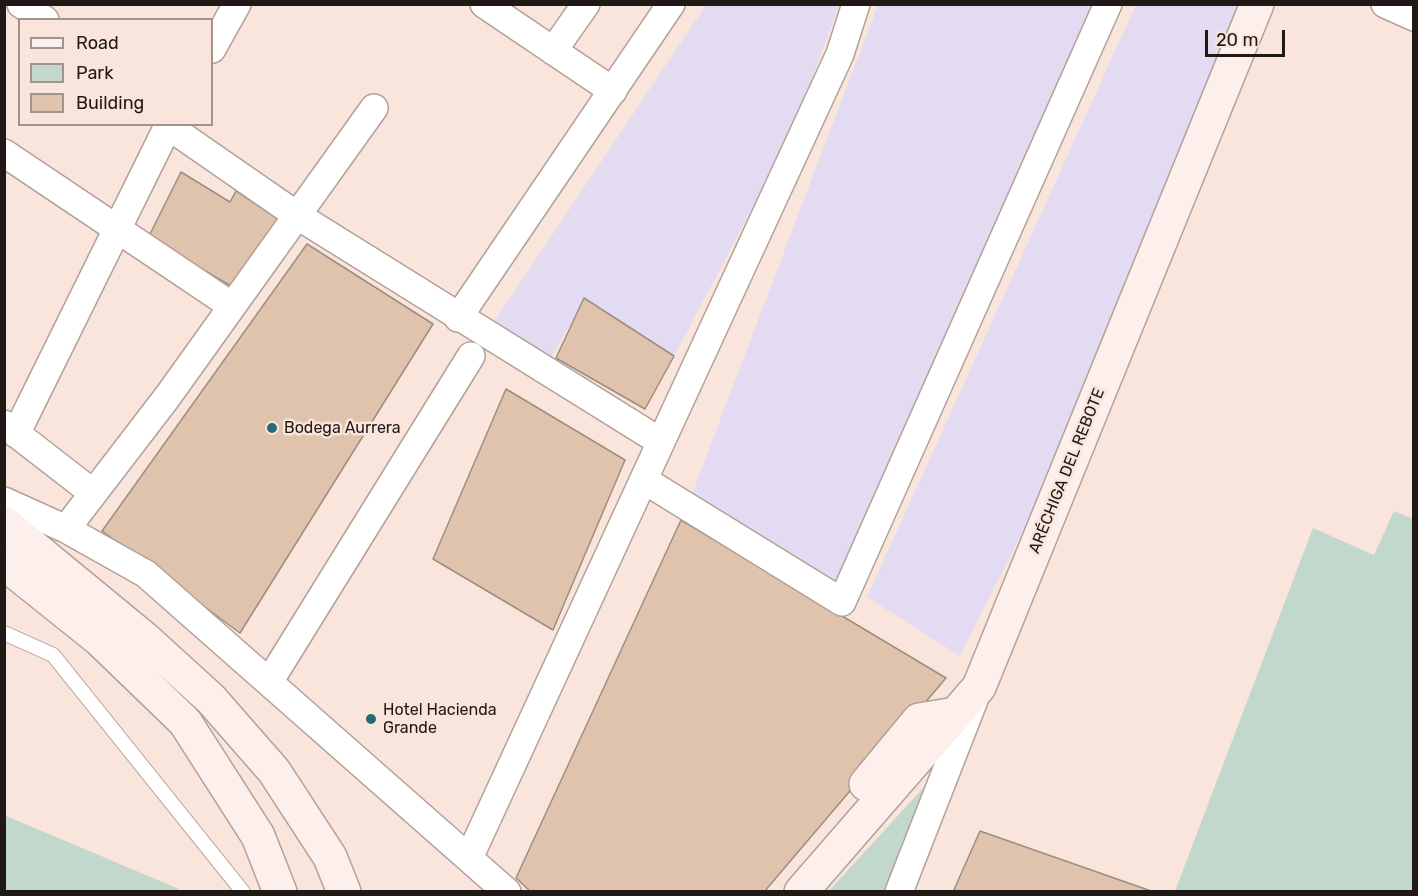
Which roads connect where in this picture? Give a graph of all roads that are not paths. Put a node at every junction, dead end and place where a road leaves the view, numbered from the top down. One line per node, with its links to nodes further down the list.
1 (21, 4): 11 (street)
2 (237, 4): 12 (street)
3 (484, 4): 13 (street)
4 (586, 4): 13 (street)
5 (671, 4): 14 (street)
6 (856, 4): 25 (street)
7 (1108, 4): 26 (street)
8 (1257, 4): 34 (street, ARÉCHIGA DEL REBOTE)
9 (1385, 4): 10 (street)
10 (1413, 17)
11 (42, 18)
12 (213, 47)
13 (553, 51): 14 (street)
14 (613, 91): 22 (street)
15 (374, 108): 19 (street)
16 (168, 126): 20 (street)
17 (169, 126): 19 (street)
18 (4, 153): 20 (street)
19 (297, 216): 21 (street); 22 (street)
20 (117, 228): 21 (street); 24 (street)
21 (232, 306): 27 (street)
22 (458, 318): 25 (street)
23 (471, 356): 33 (street)
24 (10, 429): 27 (street)
25 (661, 442): 26 (street)
26 (644, 480): 36 (street)
27 (93, 493): 30 (street)
28 (4, 501): 30 (street)
29 (4, 523): 39 (street)
30 (66, 529): 33 (street)
31 (4, 563): 38 (street)
32 (4, 633): 37 (lane)
33 (269, 682): 36 (street)
34 (979, 687): 35 (street, ARÉCHIGA DEL REBOTE); 43 (street)
35 (956, 714): 41 (street); 42 (street, ARÉCHIGA DEL REBOTE)
36 (470, 858): 40 (street)
37 (243, 891)
38 (280, 891)
39 (344, 891)
40 (507, 891)
41 (777, 891)
42 (801, 891)
43 (899, 891)

